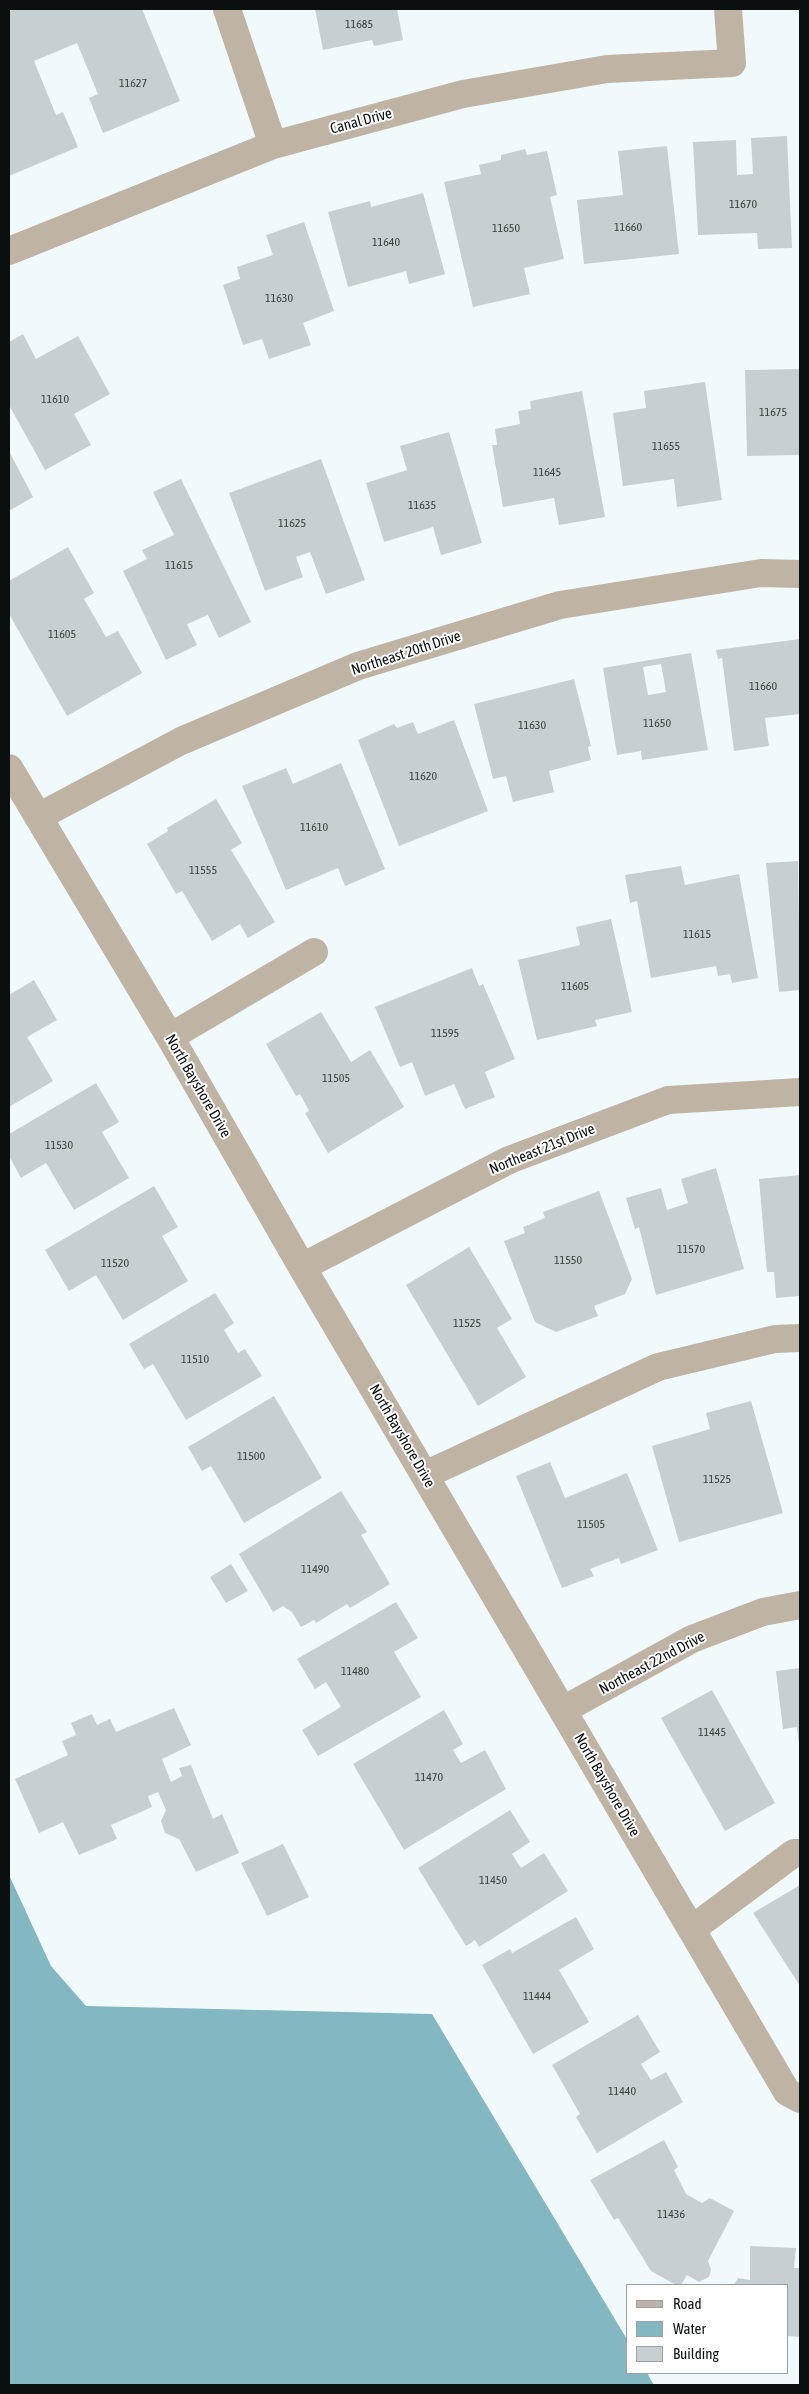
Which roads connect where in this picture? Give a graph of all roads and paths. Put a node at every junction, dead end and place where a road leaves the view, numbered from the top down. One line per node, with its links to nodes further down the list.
1 (227, 9): 3 (street)
2 (728, 9): 3 (street, Canal Drive)
3 (273, 145): 4 (street, Canal Drive)
4 (9, 250)
5 (800, 574): 7 (street, Northeast 20th Drive)
6 (9, 768): 7 (street, North Bayshore Drive)
7 (38, 817): 9 (street, North Bayshore Drive)
8 (314, 952): 9 (street)
9 (170, 1037): 11 (street, North Bayshore Drive)
10 (800, 1092): 11 (street, Northeast 21st Drive)
11 (302, 1267): 13 (street, North Bayshore Drive)
12 (800, 1338): 13 (street)
13 (424, 1475): 15 (street, North Bayshore Drive)
14 (800, 1605): 15 (street, Northeast 22nd Drive)
15 (563, 1710): 17 (street, North Bayshore Drive)
16 (800, 1853): 17 (street)
17 (692, 1929): 18 (street, North Bayshore Drive)
18 (800, 2099)

